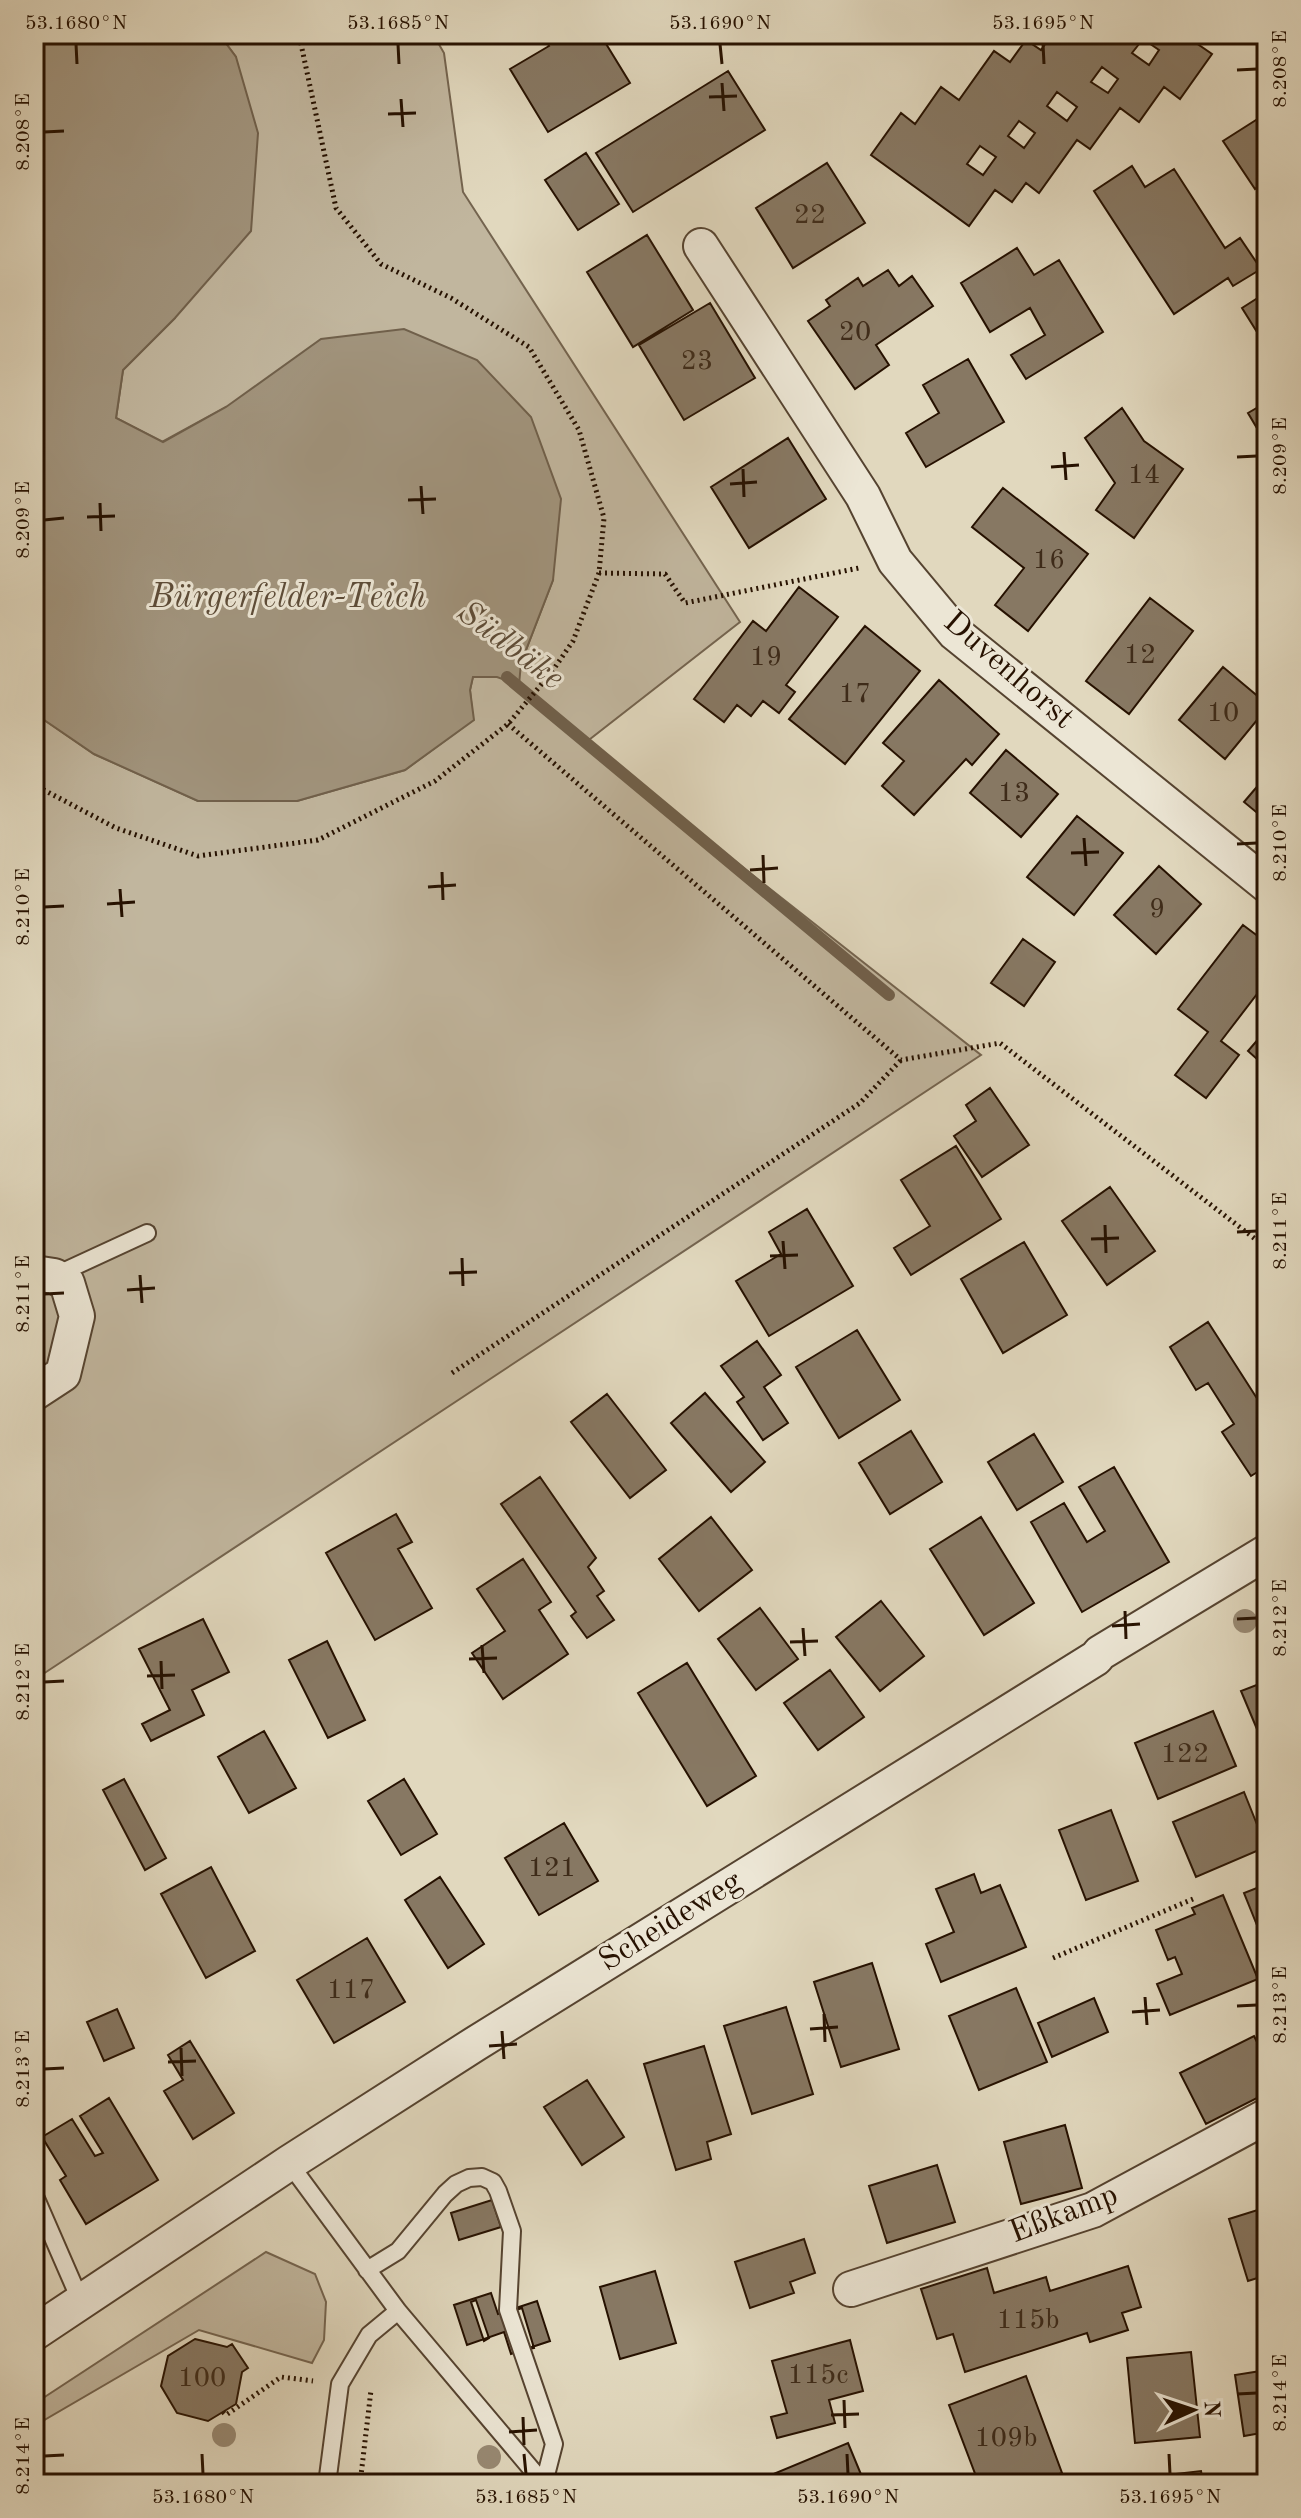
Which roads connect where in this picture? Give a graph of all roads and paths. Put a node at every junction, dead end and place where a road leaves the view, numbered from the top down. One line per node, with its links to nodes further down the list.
1 (296, 34): 4 (path)
2 (701, 246): 3 (street, Duvenhorst)
3 (895, 561): 4 (path); 7 (street, Duvenhorst)
4 (599, 573): 5 (path)
5 (508, 724): 6 (path); 8 (path)
6 (34, 782)
7 (1267, 885)
8 (901, 1060): 10 (path); 12 (path)
9 (147, 1233): 11 (lane)
10 (1267, 1248)
11 (44, 1274): 13 (street)
12 (452, 1373)
13 (34, 1393)
14 (1267, 1552): 18 (street, Scheideweg)
15 (1193, 1899): 16 (path)
16 (1053, 1958)
17 (1267, 2116): 21 (street, Eßkamp)
18 (289, 2163): 20 (lane); 22 (street, Scheideweg)
19 (34, 2194): 22 (lane)
20 (367, 2270): 23 (lane); 26 (lane)
21 (851, 2289)
22 (81, 2302): 24 (street, Scheideweg)
23 (398, 2311): 25 (lane); 26 (lane)
24 (34, 2333)
25 (327, 2484)
26 (544, 2484)

